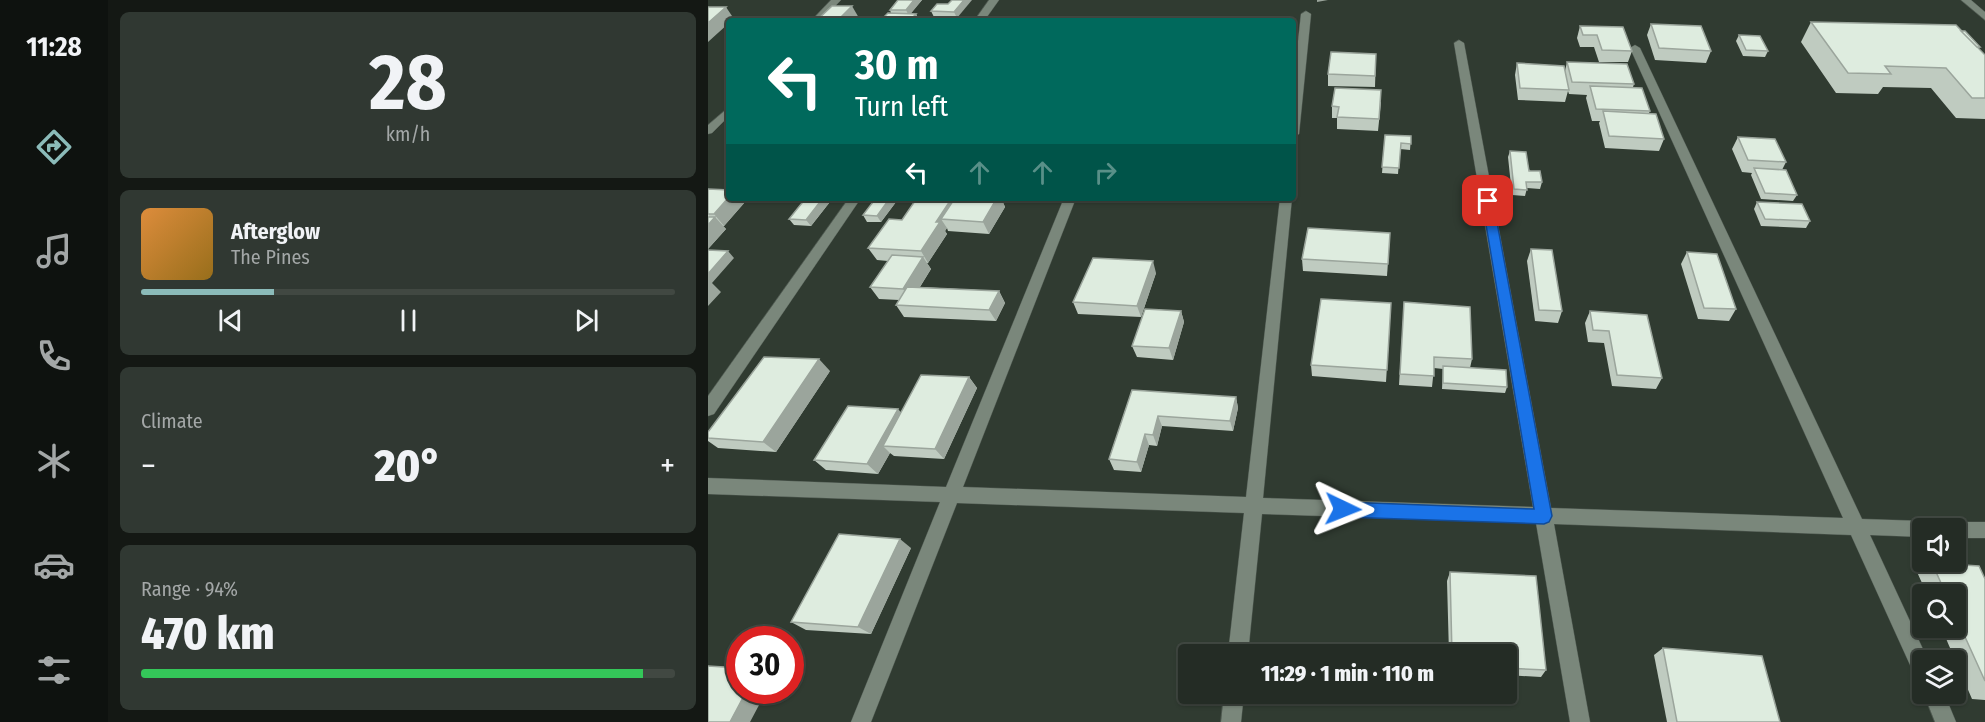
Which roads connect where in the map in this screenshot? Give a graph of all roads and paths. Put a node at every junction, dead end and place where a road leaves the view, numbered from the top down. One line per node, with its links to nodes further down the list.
1 (836, 0): 6 (street)
2 (994, 0): 7 (street)
3 (1966, 0): 5 (street)
4 (1306, 14): 10 (street)
5 (1985, 17)
6 (819, 18)
7 (981, 18)
8 (1460, 43): 20 (street)
9 (1635, 48): 21 (street)
10 (1296, 106)
11 (726, 113): 12 (street)
12 (708, 131)
13 (853, 201): 16 (street)
14 (1069, 201): 18 (street)
15 (1286, 201): 19 (street)
16 (708, 409)
17 (708, 486): 18 (street)
18 (952, 495): 19 (street); 29 (street)
19 (1254, 506): 20 (street); 25 (street)
20 (1544, 516): 21 (street); 31 (street)
21 (1857, 528): 22 (street); 26 (street)
22 (1912, 529)
23 (1966, 530): 24 (street)
24 (1985, 530)
25 (1239, 644)
26 (1913, 650)
27 (1233, 704): 30 (street)
28 (1938, 704): 32 (street)
29 (861, 722)
30 (1231, 722)
31 (1580, 722)
32 (1946, 722)

